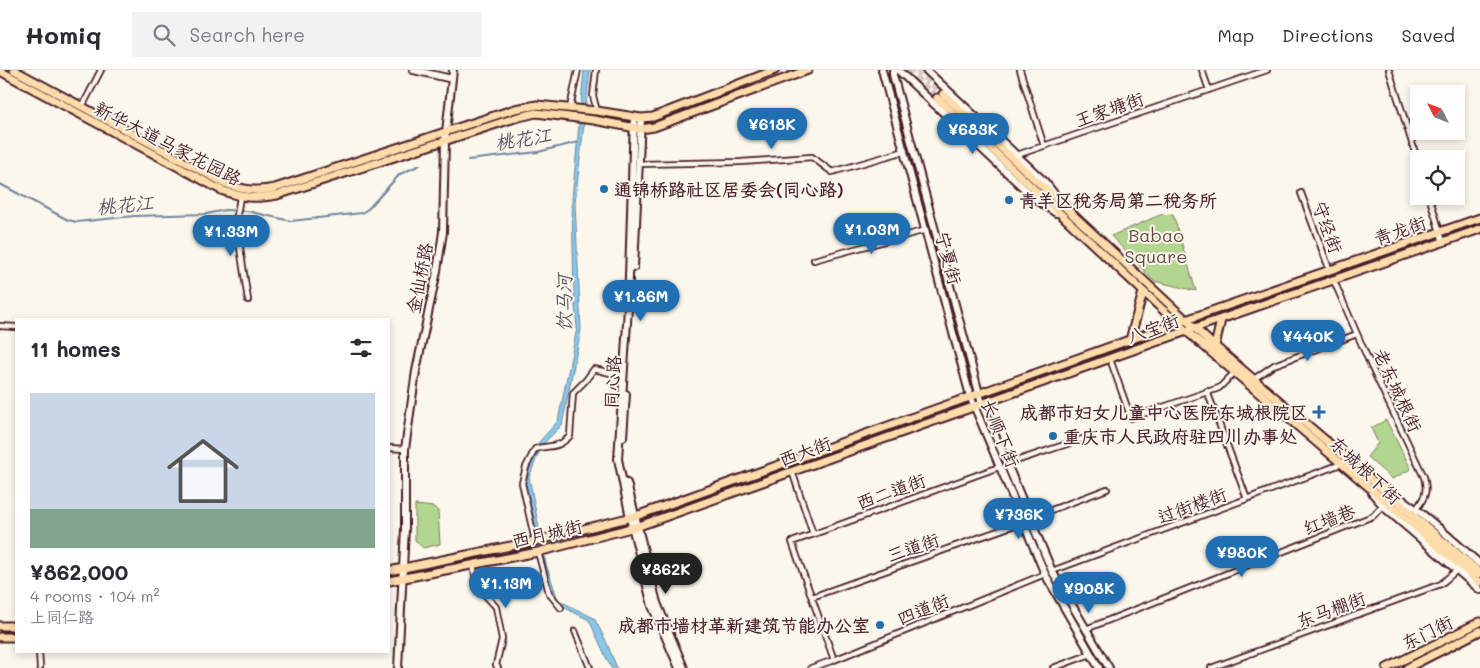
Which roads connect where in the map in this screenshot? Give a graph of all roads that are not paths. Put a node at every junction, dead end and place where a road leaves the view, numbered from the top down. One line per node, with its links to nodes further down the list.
1 (14, 70): 22 (main road, 新华大道马家花园路)
2 (101, 70): 22 (street)
3 (413, 70): 20 (street)
4 (454, 70): 20 (street, 金仙桥路)
5 (578, 70): 23 (street)
6 (596, 70): 24 (street)
7 (754, 70): 19 (street)
8 (775, 70): 19 (main road)
9 (808, 70): 26 (main road)
10 (882, 70): 31 (street, 宁夏街)
11 (893, 70): 64 (street, 宁夏街)
12 (898, 70): 39 (street)
13 (926, 70): 32 (street)
14 (1020, 70): 29 (street)
15 (1202, 70): 21 (street)
16 (1267, 70): 21 (street, 王家塘街)
17 (1389, 70): 30 (street)
18 (0, 71): 35 (main road, 新华大道马家花园路)
19 (758, 76): 25 (main road)
20 (452, 79): 27 (street, 金仙桥路)
21 (1209, 90): 29 (street, 王家塘街)
22 (82, 107): 27 (main road, 新华大道马家花园路)
23 (571, 108): 24 (main road, 新华大道马家花园路); 27 (main road, 新华大道马家花园路)
24 (596, 111): 25 (main road, 新华大道马家花园路)
25 (638, 117): 26 (street)
26 (637, 128): 28 (main road, 新华大道马家花园路); 33 (street)
27 (446, 132): 28 (street, 金仙桥路)
28 (445, 142): 35 (main road, 新华大道马家花园路); 70 (street, 金仙桥路)
29 (1044, 146): 32 (street, 王家塘街)
30 (1414, 150)
31 (905, 151): 33 (street); 41 (street, 宁夏街)
32 (1017, 155): 37 (street)
33 (636, 163): 61 (street); 81 (street, 同心路)
34 (1301, 192): 45 (street, 守经街)
35 (240, 197): 48 (street)
36 (1431, 205): 42 (street)
37 (1070, 213): 39 (main road, 东城根下街); 49 (main road, 东城根下街)
38 (1480, 218): 42 (main road, 青龙街)
39 (1065, 219): 47 (main road, 东城根下街)
40 (1480, 229): 43 (main road, 八宝街)
41 (926, 230): 44 (street); 65 (street, 宁夏街)
42 (1440, 232): 43 (street); 45 (main road, 青龙街)
43 (1443, 242): 46 (main road, 八宝街)
44 (814, 260)
45 (1330, 271): 49 (main road, 八宝街)
46 (1334, 280): 50 (main road, 八宝街); 56 (street, 老东城根街)
47 (1143, 292): 51 (main road, 东城根下街); 57 (main road)
48 (248, 300)
49 (1186, 320): 51 (main road, 八宝街); 54 (main road, 东城根下街)
50 (1221, 320): 54 (main road, 八宝街); 58 (main road)
51 (1177, 323): 55 (main road, 东城根下街); 57 (main road, 八宝街)
52 (0, 326): 53 (street)
53 (15, 327)
54 (1195, 328): 55 (main road, 八宝街); 58 (main road, 东城根下街)
55 (1187, 331): 59 (main road, 八宝街); 60 (main road, 东城根下街)
56 (1357, 334): 62 (street); 80 (street, 老东城根街)
57 (1130, 340): 64 (main road, 八宝街)
58 (1215, 346): 62 (main road, 东城根下街)
59 (1110, 359): 63 (street); 66 (main road, 八宝街)
60 (1234, 373): 63 (street); 72 (main road, 东城根下街)
61 (623, 376): 81 (street); 86 (street)
62 (1254, 379): 75 (main road, 东城根下街)
63 (1207, 391): 78 (street)
64 (978, 393): 65 (main road, 西大街); 66 (street, 长顺下街)
65 (970, 396): 67 (street, 长顺下街); 81 (main road, 西大街)
66 (982, 404): 67 (main road, 西大街); 71 (street, 长顺下街)
67 (974, 406): 73 (street, 长顺下街); 74 (main road, 西大街)
68 (1082, 440): 71 (street)
69 (390, 448): 70 (street)
70 (405, 449): 90 (street, 金仙桥路)
71 (1007, 464): 82 (street, 长顺下街)
72 (1341, 464): 76 (main road, 东城根下街); 78 (street, 过街楼街)
73 (999, 467): 83 (street, 长顺下街); 85 (street, 西二道街)
74 (792, 471): 84 (main road, 西大街); 85 (street)
75 (1373, 481): 80 (street, 东城根下街); 94 (main road)
76 (1368, 488): 79 (street, 东城根下街); 97 (main road)
77 (1107, 489): 82 (street)
78 (1247, 499): 93 (street, 过街楼街)
79 (1382, 506): 91 (street, 东城根下街); 104 (street, 红墙巷)
80 (1416, 509): 89 (street, 东城根下街)
81 (633, 517): 84 (street, 同心路); 86 (main road, 西月城街)
82 (1030, 518): 93 (street, 长顺下街)
83 (1023, 522): 93 (street, 长顺下街); 99 (street, 三道街)
84 (636, 527): 87 (main road, 西月城街); 116 (street); 117 (street)
85 (813, 534): 99 (street, 西二道街)
86 (535, 541): 90 (main road, 西月城街)
87 (538, 552): 88 (main road, 西月城街); 100 (street)
88 (473, 564): 95 (main road, 西月城街); 114 (street)
89 (1480, 564)
90 (403, 569): 92 (main road, 西月城街); 95 (street, 金仙桥路)
91 (1457, 570): 98 (street, 东城根下街); 122 (street, 东马棚街)
92 (390, 571)
93 (1048, 573): 104 (street, 长顺下街); 110 (street, 长顺下街); 111 (street, 四道街)
94 (1480, 573)
95 (402, 579): 96 (main road, 西月城街); 113 (street, 金仙桥路)
96 (390, 581)
97 (1480, 582)
98 (1480, 590)
99 (812, 597): 111 (street)
100 (561, 608)
101 (1480, 622): 123 (main road, 东门街)
102 (0, 626): 103 (main road)
103 (15, 626)
104 (1086, 629): 121 (street, 长顺下街)
105 (1480, 631): 124 (main road, 东门街)
106 (575, 632): 115 (street)
107 (15, 636): 108 (main road)
108 (0, 637)
109 (39, 653): 112 (street)
110 (1091, 654): 119 (street); 120 (street, 长顺下街)
111 (834, 660): 118 (street, 四道街)
112 (40, 668)
113 (398, 668)
114 (498, 668)
115 (590, 668)
116 (679, 668)
117 (684, 668)
118 (811, 668)
119 (1053, 668)
120 (1099, 668)
121 (1109, 668)
122 (1211, 668)
123 (1387, 668)
124 (1407, 668)

